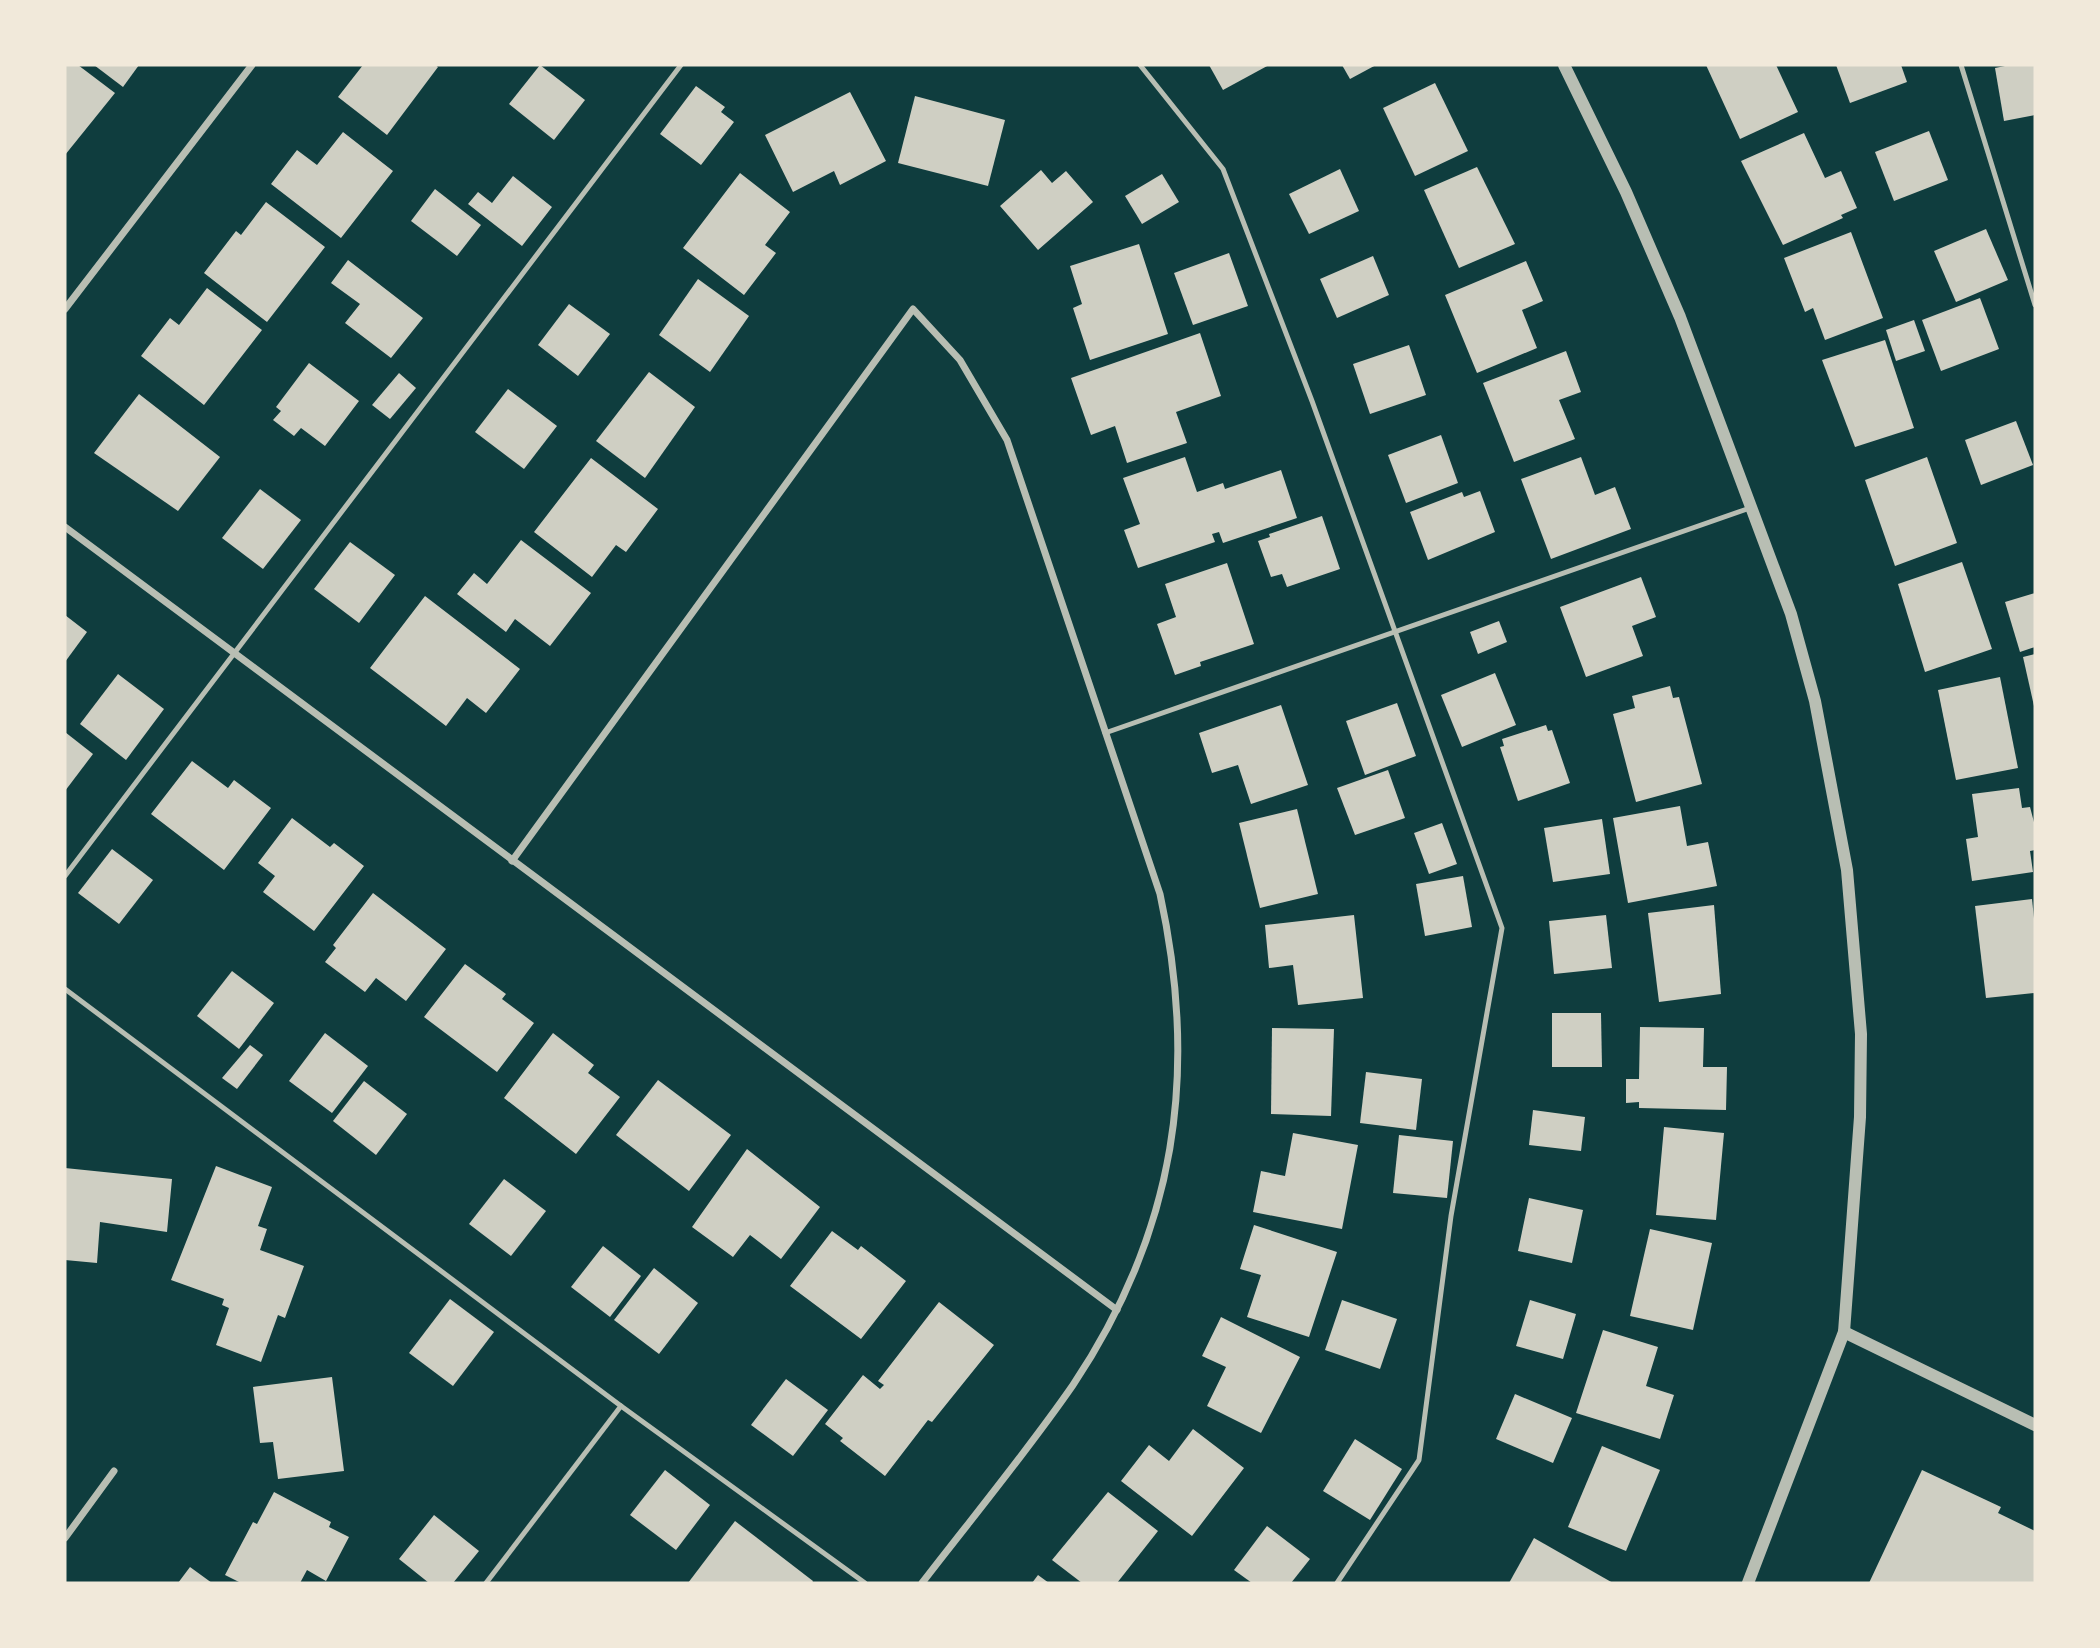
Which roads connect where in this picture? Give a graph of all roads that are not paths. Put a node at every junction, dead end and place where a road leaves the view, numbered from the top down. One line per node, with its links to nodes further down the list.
1 (252, 65): 7 (street)
2 (681, 65): 11 (lane)
3 (1140, 65): 10 (lane)
4 (1564, 65): 8 (street)
5 (1961, 65): 6 (lane)
6 (2035, 305)
7 (65, 309)
8 (1751, 508): 10 (lane); 17 (street)
9 (65, 527): 11 (street)
10 (1393, 631): 12 (lane); 25 (lane)
11 (231, 653): 13 (street); 14 (lane)
12 (1105, 733): 13 (street); 16 (street)
13 (512, 861): 16 (street)
14 (65, 876)
15 (65, 989): 18 (lane)
16 (1117, 1310): 24 (street)
17 (1844, 1332): 19 (street); 26 (street)
18 (621, 1406): 22 (lane); 23 (lane)
19 (2035, 1424)
20 (114, 1471): 21 (street)
21 (65, 1538)
22 (486, 1583)
23 (865, 1583)
24 (922, 1583)
25 (1337, 1583)
26 (1748, 1583)

